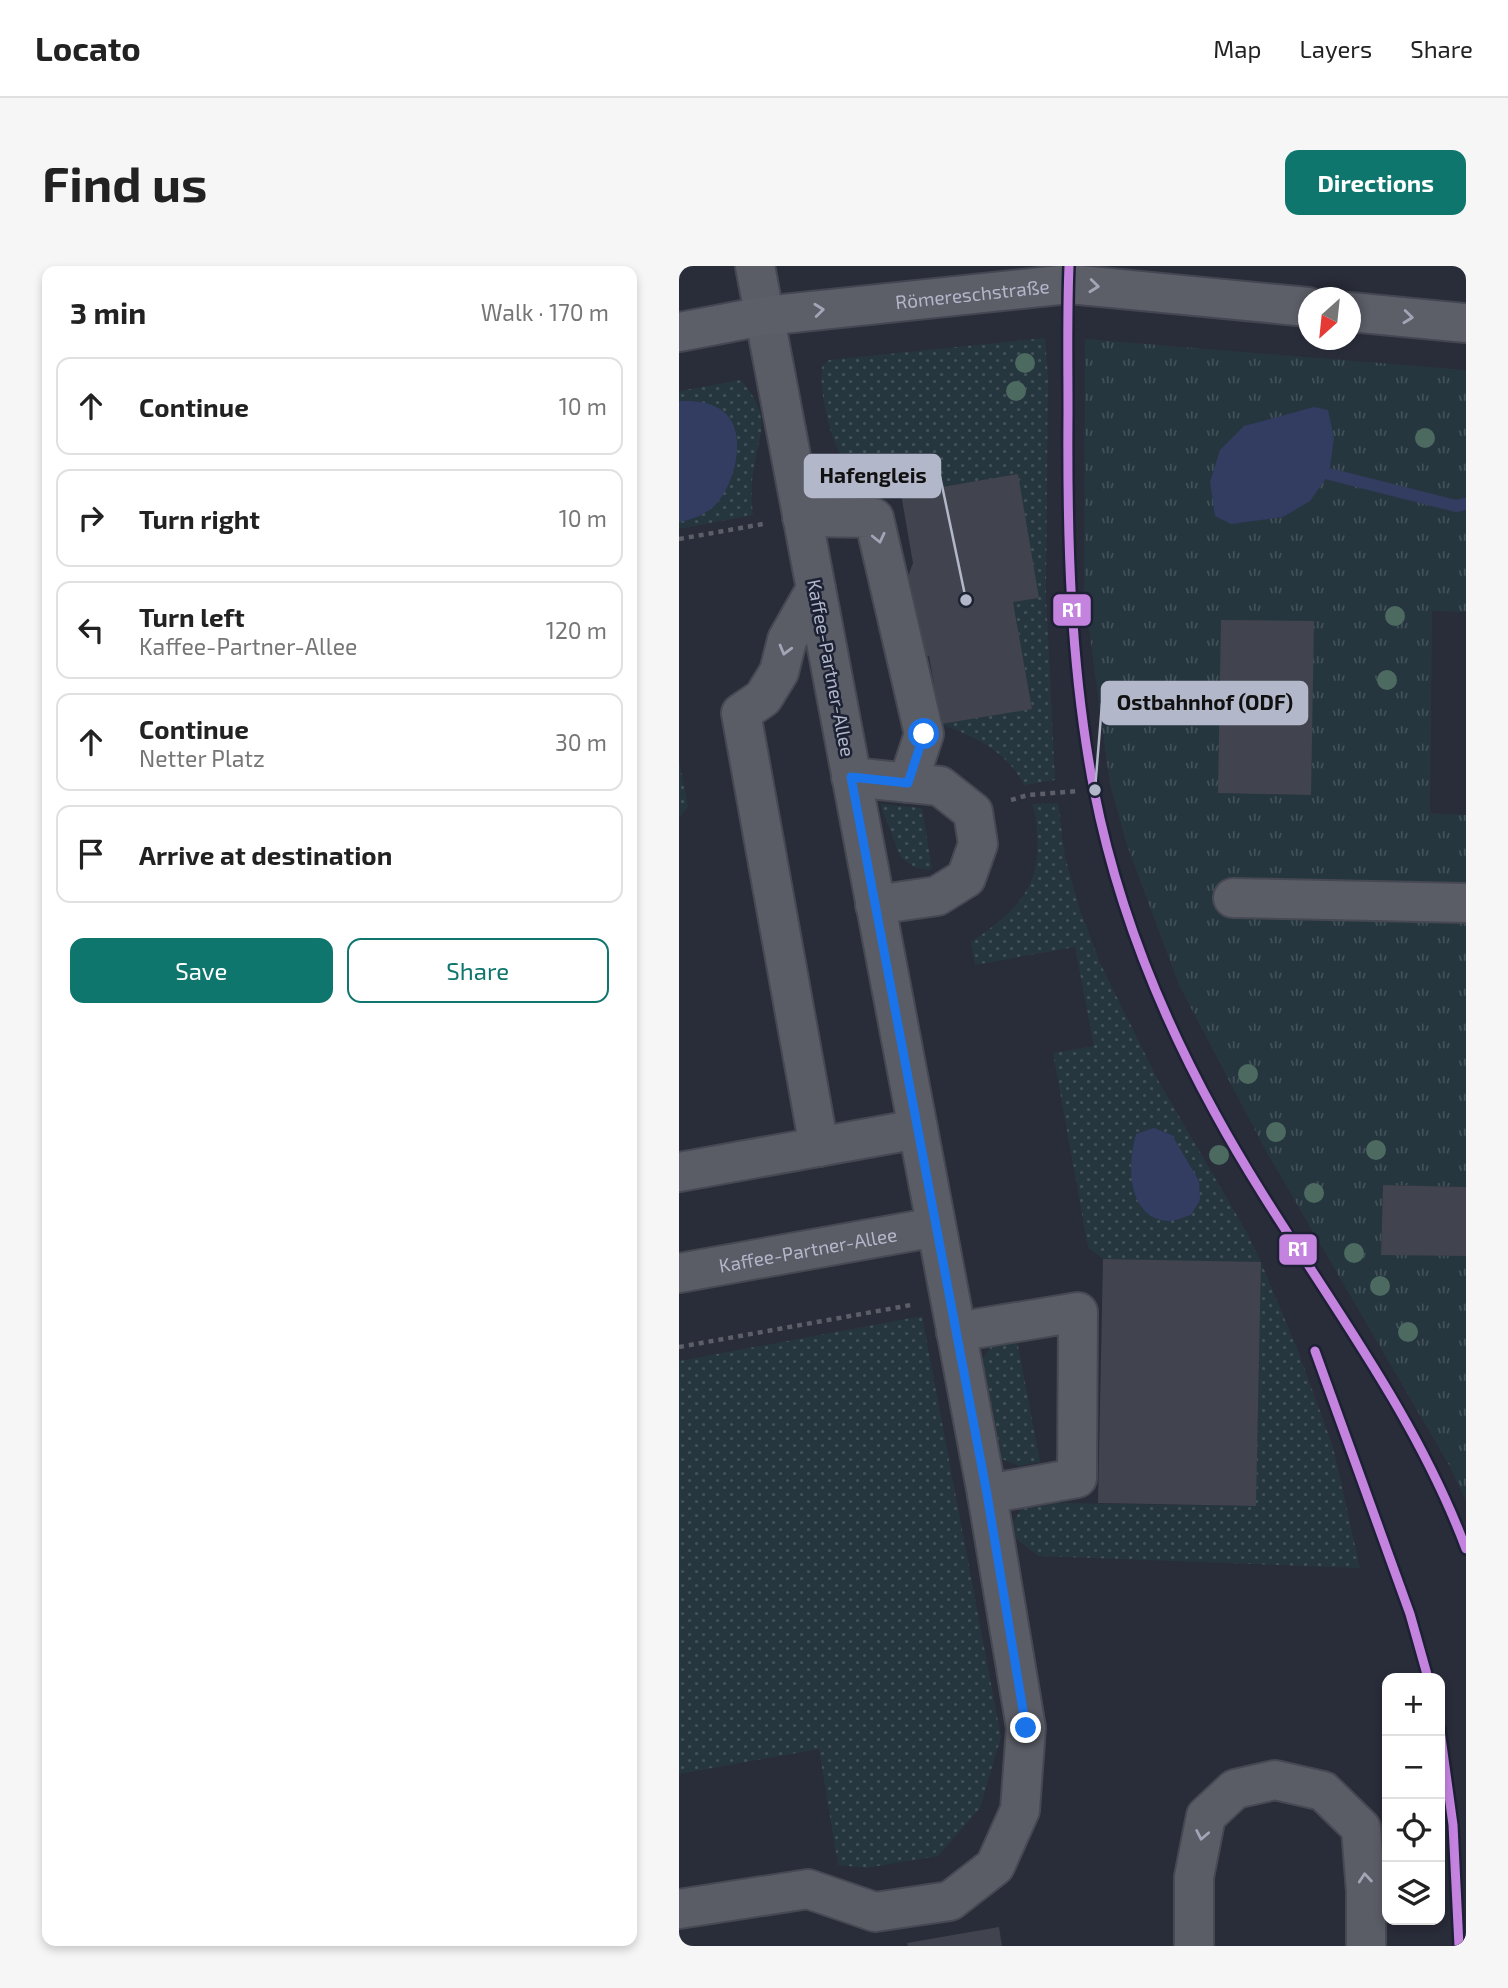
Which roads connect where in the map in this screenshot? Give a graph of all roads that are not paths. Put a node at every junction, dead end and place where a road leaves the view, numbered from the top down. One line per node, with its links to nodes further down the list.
1 (754, 266): 4 (street, Kaffee-Partner-Allee)
2 (1298, 306): 4 (main road, Römereschstraße, one-way to 2)
3 (1361, 313): 5 (main road, one-way to 5)
4 (764, 316): 6 (main road, Römereschstraße); 7 (street, Kaffee-Partner-Allee)
5 (1466, 323)
6 (679, 332)
7 (802, 517): 8 (street, Kaffee-Partner-Allee); 10 (street, one-way to 10)
8 (816, 589): 9 (street, Kaffee-Partner-Allee); 15 (street, one-way to 15)
9 (851, 777): 10 (street); 13 (street, Kaffee-Partner-Allee)
10 (908, 783): 13 (street)
11 (1233, 898): 12 (street)
12 (1466, 903)
13 (875, 905): 14 (street, Kaffee-Partner-Allee)
14 (918, 1129): 15 (street); 17 (street, Kaffee-Partner-Allee)
15 (819, 1147): 16 (street)
16 (679, 1172)
17 (936, 1227): 18 (street, Kaffee-Partner-Allee); 19 (street, Kaffee-Partner-Allee)
18 (679, 1273)
19 (953, 1315): 20 (street, Kaffee-Partner-Allee); 20 (street)
20 (987, 1494): 21 (street, Kaffee-Partner-Allee)
21 (679, 1909)
22 (1194, 1946): 23 (street, one-way to 22)
23 (1366, 1946)

